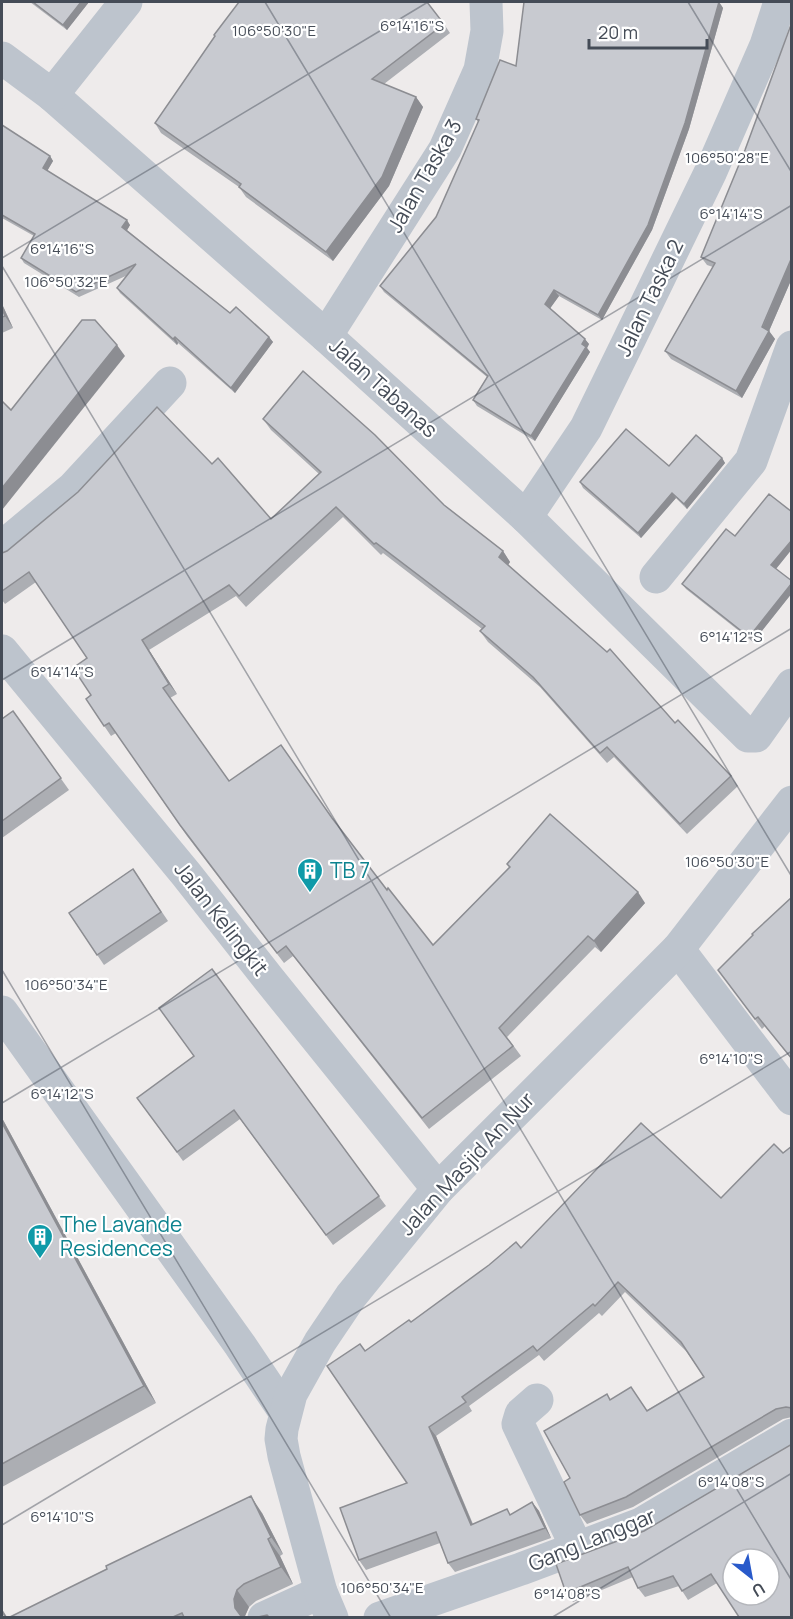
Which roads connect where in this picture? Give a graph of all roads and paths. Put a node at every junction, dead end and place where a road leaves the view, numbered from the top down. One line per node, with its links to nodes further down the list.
1 (126, 2): 5 (street)
2 (486, 2): 6 (street, Jalan Taska 3)
3 (780, 2): 9 (street, Jalan Taska 2)
4 (2, 58): 5 (street, Jalan Tabanas)
5 (52, 95): 6 (street, Jalan Tabanas)
6 (326, 336): 9 (street, Jalan Tabanas)
7 (792, 347): 11 (street)
8 (170, 383): 10 (street)
9 (526, 517): 13 (street, Jalan Tabanas)
10 (2, 547)
11 (656, 577)
12 (2, 651): 18 (street, Jalan Kelingkit)
13 (792, 685)
14 (792, 802): 15 (street, Jalan Masjid An Nur)
15 (678, 949): 17 (street); 18 (street, Jalan Masjid An Nur)
16 (2, 1012): 20 (street)
17 (792, 1099)
18 (438, 1189): 20 (street, Jalan Masjid An Nur)
19 (537, 1400): 22 (street)
20 (285, 1412): 23 (street, Jalan Masjid An Nur)
21 (792, 1435): 22 (street, Gang Langgar)
22 (577, 1548): 25 (street, Gang Langgar)
23 (327, 1605): 24 (street)
24 (264, 1617)
25 (380, 1617)

